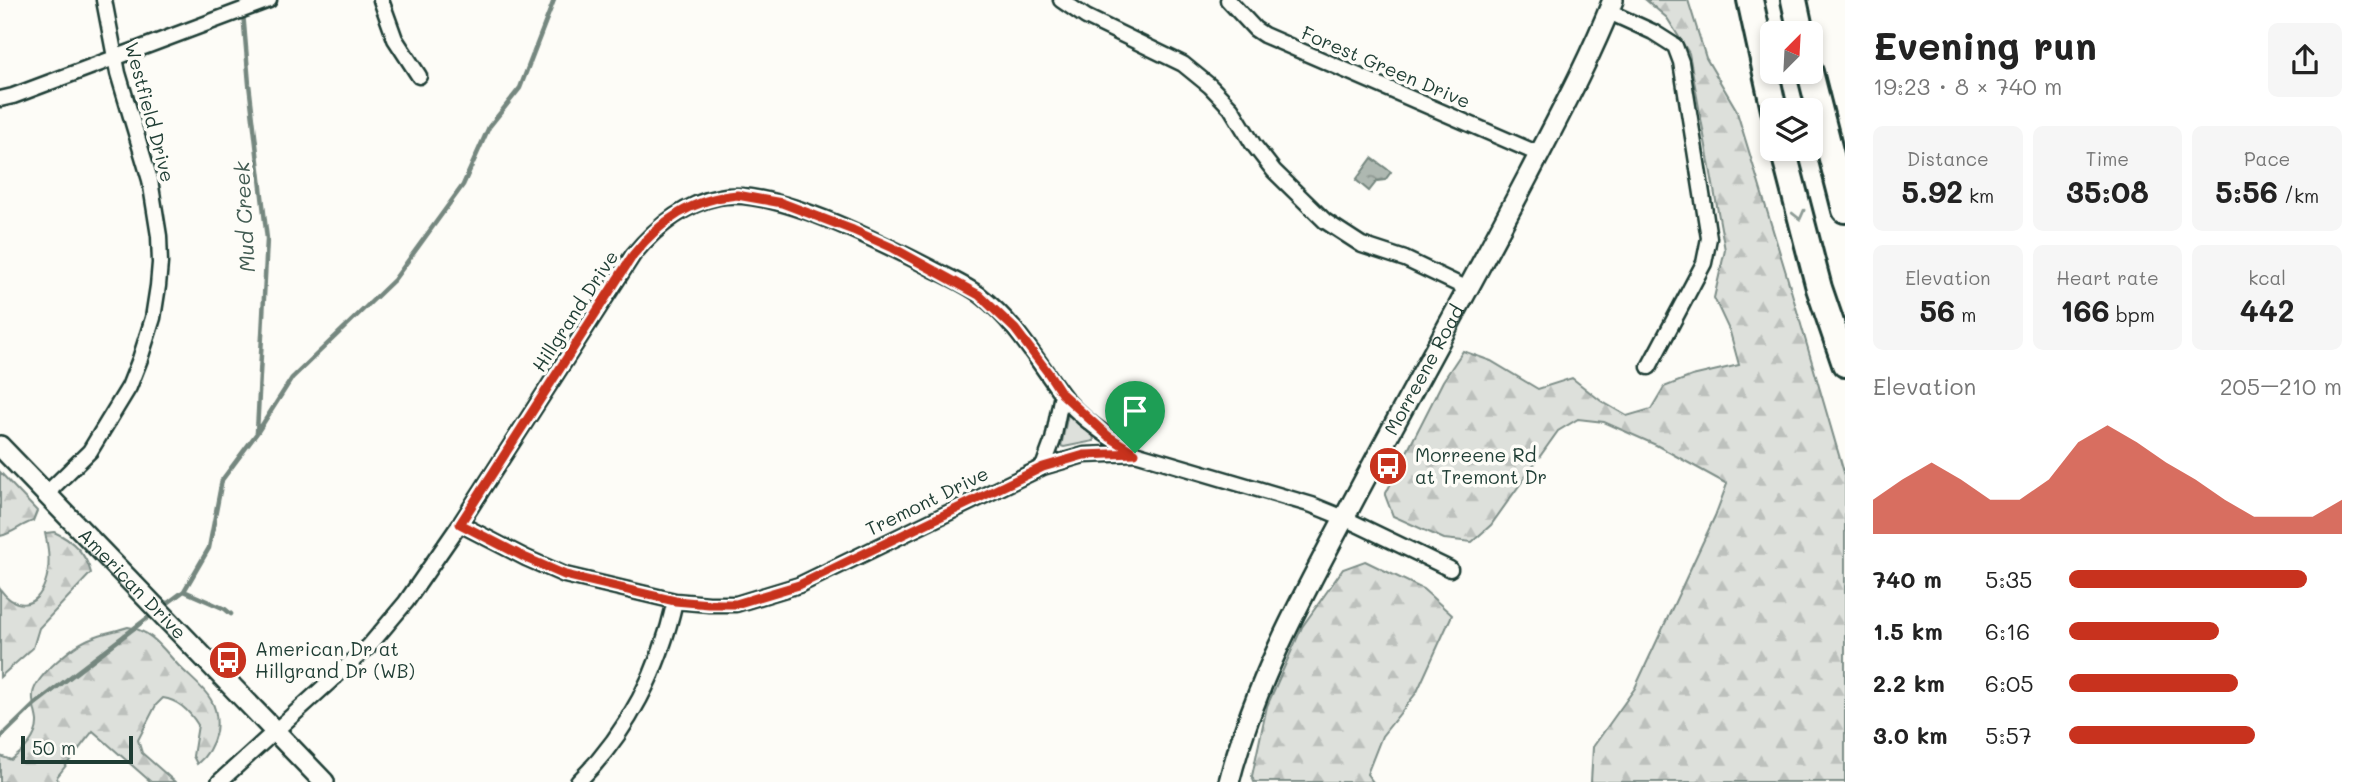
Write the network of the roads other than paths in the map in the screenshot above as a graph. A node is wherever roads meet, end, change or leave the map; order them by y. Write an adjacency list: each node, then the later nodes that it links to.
1 (104, 0): 10 (street, Westfield Drive)
2 (269, 0): 10 (street)
3 (381, 0): 11 (street)
4 (1061, 0): 18 (street)
5 (1228, 0): 15 (street, Forest Green Drive)
6 (1749, 0): 13 (highway)
7 (1794, 0): 9 (highway)
8 (1611, 6): 15 (street, Morreene Road); 20 (street)
9 (1798, 21)
10 (114, 58): 14 (street); 25 (street, Westfield Drive)
11 (419, 76)
12 (1813, 84): 17 (highway)
13 (1771, 98)
14 (0, 99)
15 (1539, 154): 18 (street, Morreene Road)
16 (1786, 161): 19 (highway, one-way to 19)
17 (1845, 210)
18 (1468, 289): 26 (street, Morreene Road)
19 (1845, 364)
20 (1649, 367)
21 (1062, 394): 23 (street, Hillgrand Drive); 24 (street); 27 (street, Hillgrand Drive)
22 (0, 446): 25 (street, American Drive)
23 (1135, 453): 24 (street, Tremont Drive); 26 (street, Tremont Drive)
24 (1043, 467): 29 (street, Tremont Drive)
25 (46, 494): 30 (street, American Drive)
26 (1344, 518): 28 (street, Tremont Drive); 34 (street, Morreene Road)
27 (460, 524): 29 (street, Tremont Drive); 30 (street, Hillgrand Drive)
28 (1450, 569)
29 (675, 601): 33 (street)
30 (276, 731): 31 (street, Hillgrand Drive); 32 (street, American Drive)
31 (219, 782)
32 (324, 782)
33 (578, 782)
34 (1229, 782)

